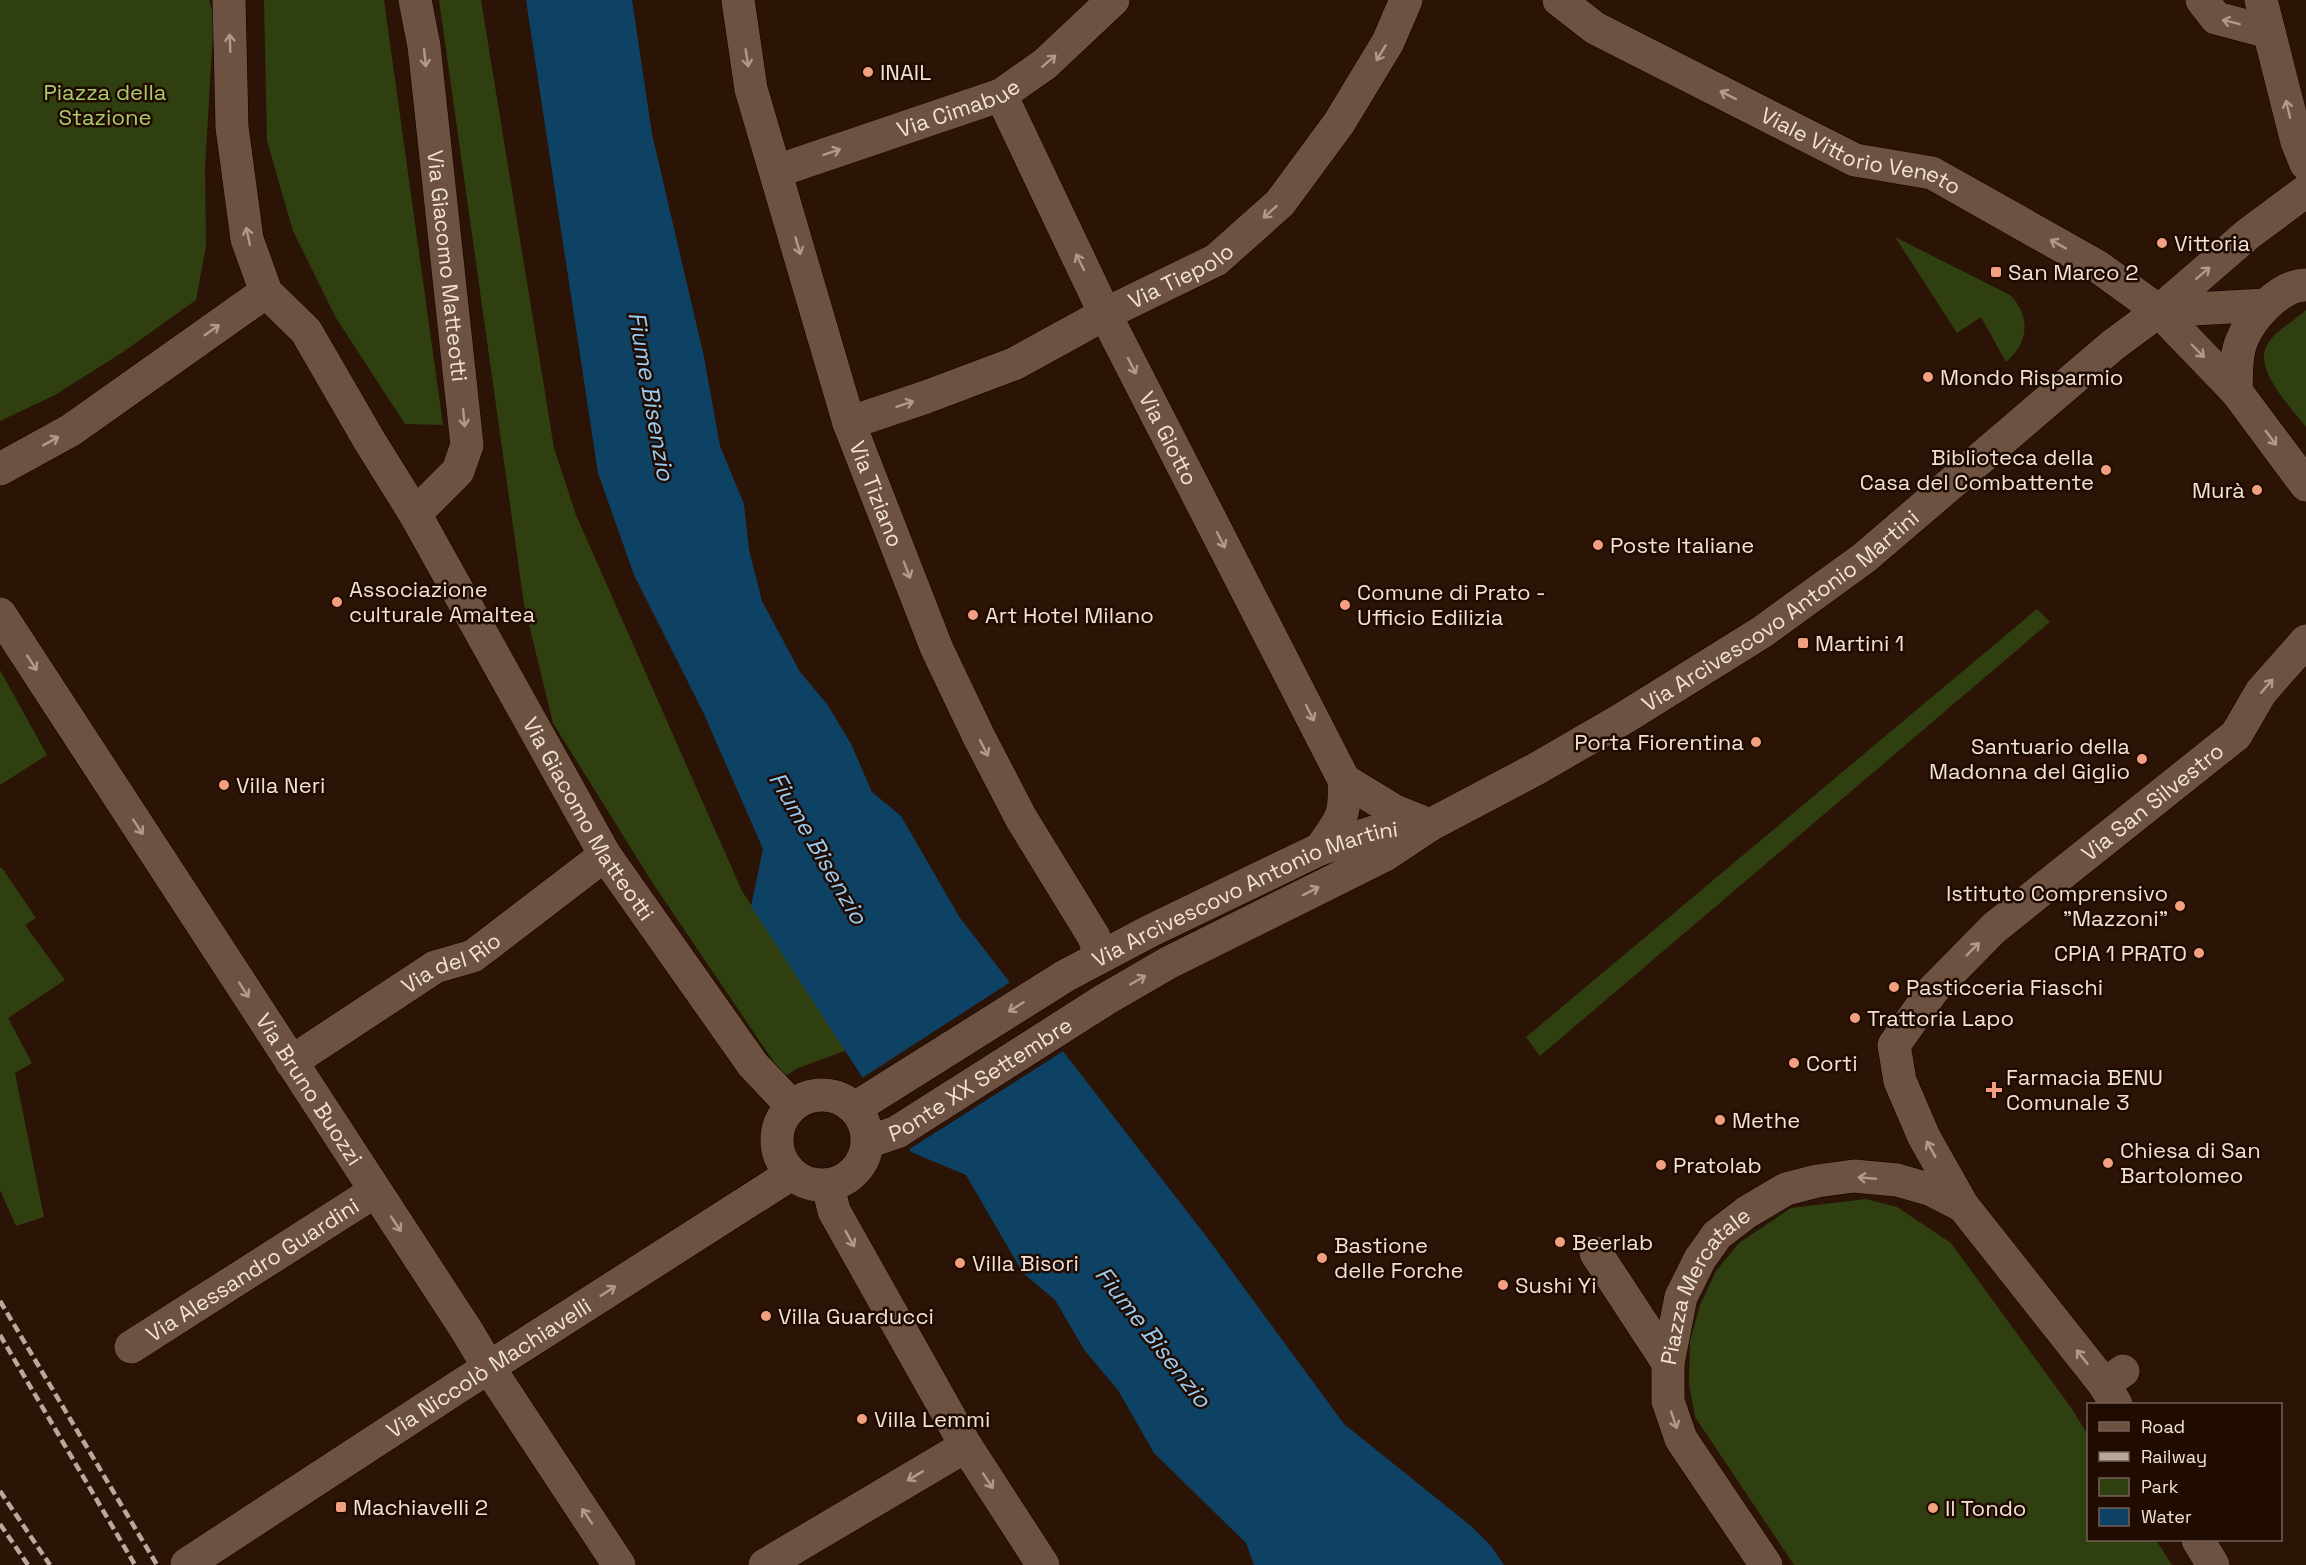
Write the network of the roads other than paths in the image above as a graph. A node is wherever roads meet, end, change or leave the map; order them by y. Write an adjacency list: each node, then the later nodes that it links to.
1 (229, 0): 15 (street, one-way to 1)
2 (415, 0): 23 (street, Via Giacomo Matteotti, one-way to 23)
3 (738, 0): 12 (street, Via Tiziano, one-way to 12)
4 (1113, 0): 10 (street, Via Cimabue, one-way to 4)
5 (1406, 0): 18 (street, Via Tiepolo, one-way to 18)
6 (1559, 0): 17 (street, Viale Vittorio Veneto, one-way to 6)
7 (2202, 0): 9 (street, one-way to 7)
8 (2261, 0): 9 (street)
9 (2269, 32): 11 (street, one-way to 9)
10 (1001, 95): 12 (street, Via Cimabue, one-way to 10); 18 (street, Via Giotto, one-way to 10)
11 (2306, 164)
12 (777, 171): 20 (street, Via Tiziano, one-way to 20)
13 (2306, 191): 17 (street, Via Arcivescovo Antonio Martini, one-way to 13)
14 (2306, 285): 16 (street)
15 (266, 292): 21 (street, one-way to 15); 23 (street, Via Giacomo Matteotti)
16 (2265, 305): 17 (street); 19 (street)
17 (2159, 311): 19 (street, Viale Vittorio Veneto, one-way to 19); 27 (street, Via Arcivescovo Antonio Martini)
18 (1106, 314): 20 (street, Via Tiepolo, one-way to 18); 26 (street, Via Giotto, one-way to 26)
19 (2236, 391): 22 (street, Viale Vittorio Veneto, one-way to 22)
20 (849, 423): 30 (street, Via Tiziano, one-way to 30)
21 (0, 469)
22 (2306, 485)
23 (415, 514): 29 (street, Via Giacomo Matteotti)
24 (0, 614): 34 (street, Via Bruno Buozzi, one-way to 34)
25 (2306, 641): 33 (street, Via San Silvestro, one-way to 25)
26 (1344, 780): 27 (street); 28 (street, Via Giotto)
27 (1430, 825): 28 (street, Via Arcivescovo Antonio Martini); 32 (street, Via Arcivescovo Antonio Martini, one-way to 27)
28 (1320, 849): 30 (street, Via Arcivescovo Antonio Martini)
29 (605, 855): 34 (street, Via del Rio); 36 (street, Via Giacomo Matteotti)
30 (1100, 956): 31 (street, Via Arcivescovo Antonio Martini)
31 (1065, 976): 35 (street, Ponte XX Settembre, one-way to 35)
32 (1088, 1011): 37 (street, Ponte XX Settembre)
33 (1894, 1045): 41 (street, Piazza Mercatale, one-way to 33)
34 (291, 1062): 40 (street, Via Bruno Buozzi)
35 (864, 1102): 36 (street); 37 (street)
36 (792, 1106): 38 (street)
37 (883, 1137): 39 (street)
38 (791, 1174): 39 (street); 45 (street, Via Niccolò Machiavelli, one-way to 38)
39 (828, 1185): 47 (street, one-way to 47)
40 (374, 1192): 43 (street, Via Alessandro Guardini); 45 (street, Via Bruno Buozzi, one-way to 45)
41 (1963, 1206): 44 (street, Piazza Mercatale, one-way to 44); 46 (street, Piazza Mercatale, one-way to 41)
42 (1596, 1253): 44 (street)
43 (131, 1347)
44 (1668, 1363): 53 (street, Piazza Mercatale, one-way to 53)
45 (489, 1368): 49 (street, Via Niccolò Machiavelli); 50 (street, Via Bruno Buozzi, one-way to 45)
46 (2114, 1386)
47 (966, 1446): 51 (street, one-way to 51); 52 (street, one-way to 52)
48 (2199, 1541): 54 (street)
49 (187, 1564)
50 (619, 1565)
51 (765, 1565)
52 (1043, 1565)
53 (1766, 1565)
54 (2213, 1565)

